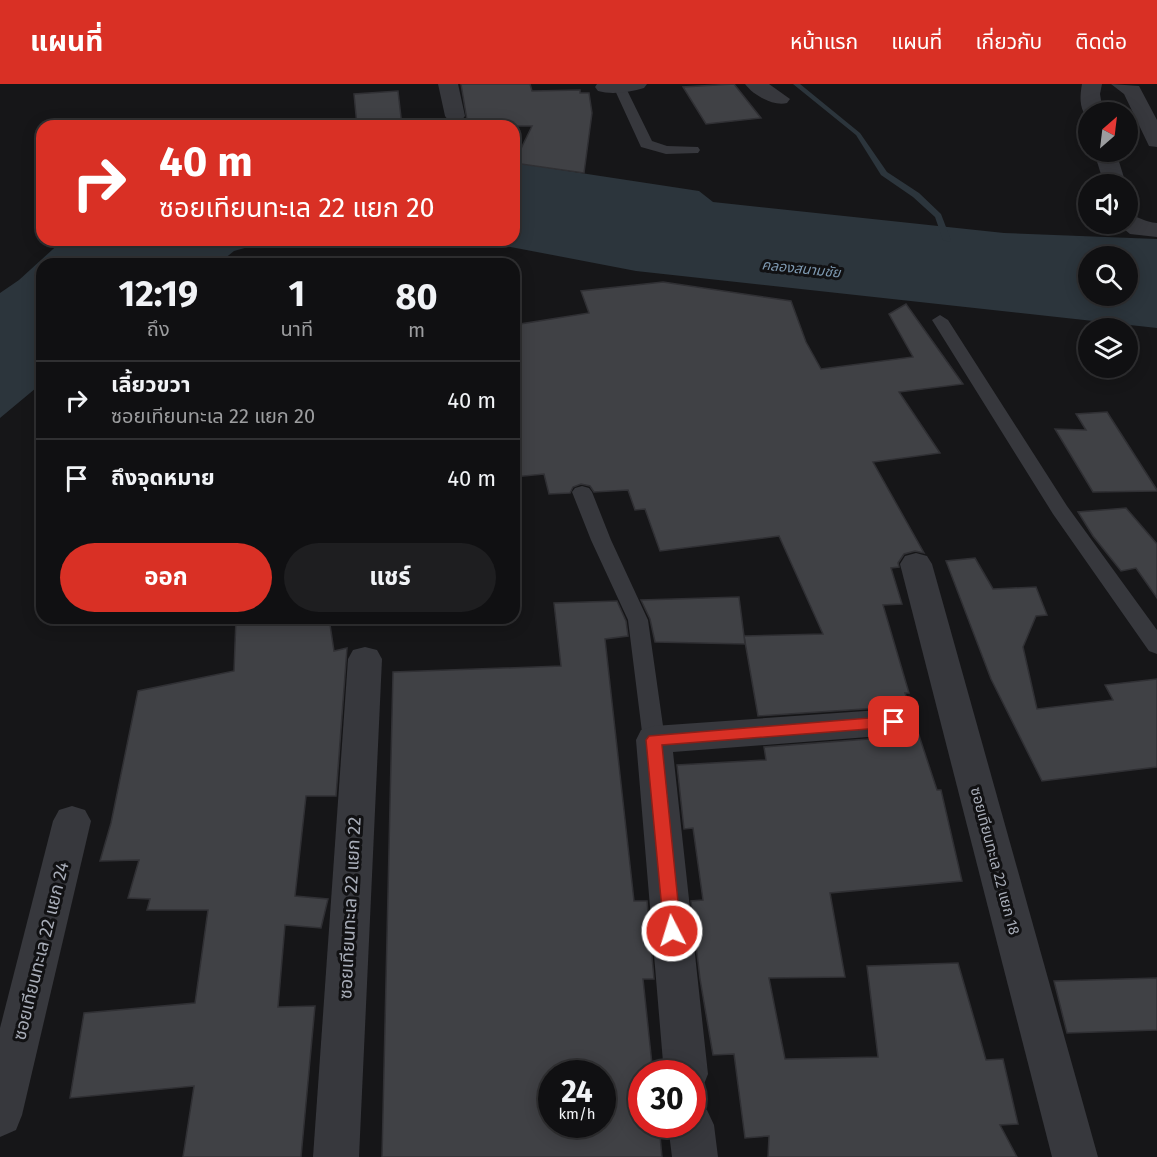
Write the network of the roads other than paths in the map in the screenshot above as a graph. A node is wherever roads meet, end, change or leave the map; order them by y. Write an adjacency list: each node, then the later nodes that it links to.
1 (448, 84): 8 (street)
2 (754, 84): 6 (street)
3 (1092, 84): 7 (street)
4 (1121, 84): 9 (street)
5 (615, 89): 10 (lane)
6 (780, 99)
7 (1091, 102)
8 (455, 116)
9 (1157, 141)
10 (693, 150)
11 (1138, 229): 12 (street)
12 (1157, 230)
13 (940, 320): 16 (lane)
14 (582, 492): 19 (lane)
15 (916, 564): 26 (street, ซอยเทียนทะเล 22 แยก 18)
16 (1157, 646)
17 (365, 659): 24 (street, ซอยเทียนทะเล 22 แยก 22)
18 (894, 722): 19 (street)
19 (654, 740): 21 (street)
20 (72, 821): 22 (street, ซอยเทียนทะเล 22 แยก 24)
21 (686, 1060)
22 (0, 1115)
23 (693, 1138): 25 (street)
24 (336, 1157)
25 (695, 1157)
26 (1075, 1157)

